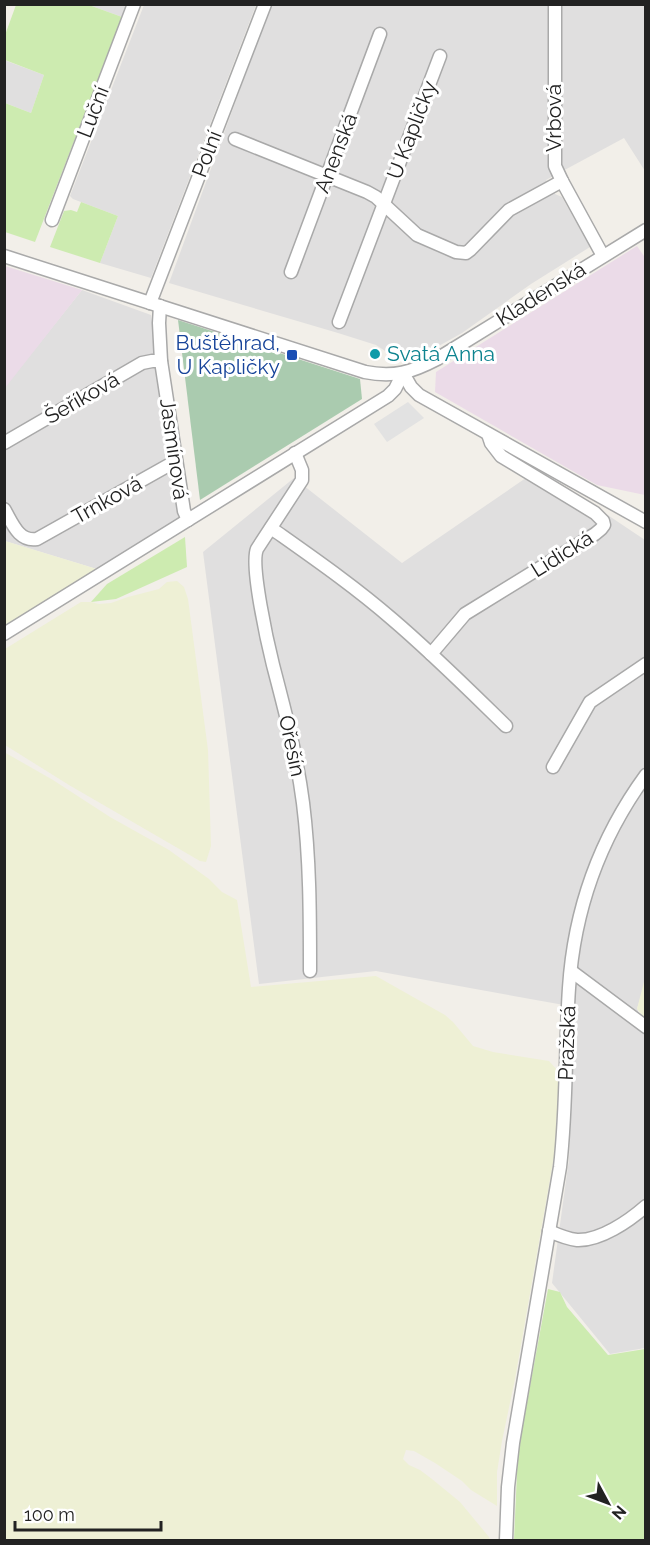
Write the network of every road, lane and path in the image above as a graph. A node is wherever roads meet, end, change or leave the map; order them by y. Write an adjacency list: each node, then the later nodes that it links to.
1 (134, 4): 10 (street, Luční)
2 (265, 4): 15 (street, Polní)
3 (555, 4): 8 (street, Vrbová)
4 (380, 34): 7 (street, Anenská)
5 (440, 56): 9 (street, U Kapličky)
6 (235, 139): 7 (street, U Kapličky)
7 (327, 175): 9 (street, U Kapličky); 14 (street, Anenská)
8 (562, 181): 9 (street, U Kapličky); 13 (street, Vrbová)
9 (384, 204): 16 (street, U Kapličky)
10 (52, 220)
11 (645, 230): 13 (street, Kladenská)
12 (4, 256): 15 (street)
13 (603, 256): 18 (street, Kladenská)
14 (291, 272)
15 (155, 304): 17 (street, Jasmínová); 18 (street)
16 (339, 322)
17 (161, 361): 20 (street, Šeříková); 22 (street, Jasmínová)
18 (403, 373): 19 (street, Lidická); 21 (street)
19 (488, 434): 25 (street, Lidická); 28 (street, Lidická)
20 (4, 442)
21 (295, 453): 24 (street); 26 (street, Ořešín)
22 (176, 461): 23 (street, Trnková); 24 (street, Jasmínová)
23 (4, 509)
24 (188, 520): 27 (street)
25 (645, 522)
26 (271, 528): 28 (street); 34 (street, Ořešín)
27 (4, 634)
28 (431, 654): 30 (street)
29 (645, 664): 31 (street)
30 (506, 726)
31 (553, 767)
32 (645, 775): 33 (street, Pražská)
33 (571, 971): 35 (street); 37 (street, Pražská)
34 (310, 972)
35 (645, 1026)
36 (645, 1206): 37 (street)
37 (549, 1231): 38 (street, Pražská)
38 (506, 1540)

